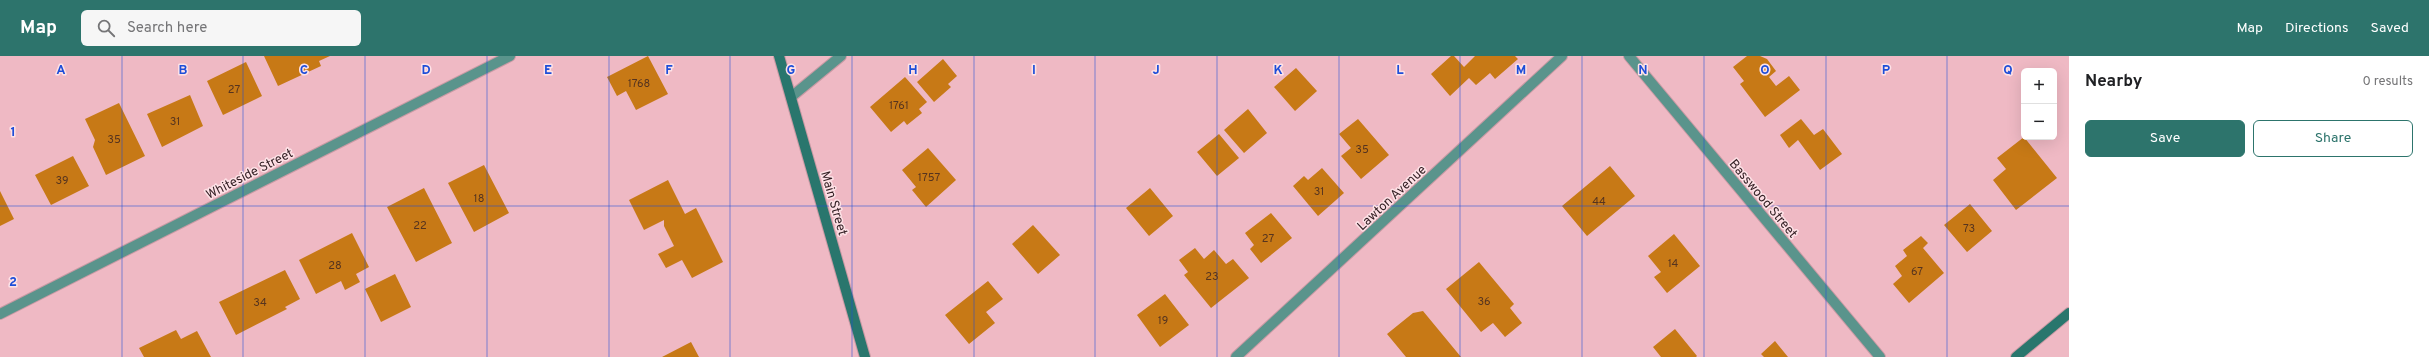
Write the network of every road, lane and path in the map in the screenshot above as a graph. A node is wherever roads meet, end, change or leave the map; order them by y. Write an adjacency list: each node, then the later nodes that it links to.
1 (510, 56): 8 (street, Whiteside Street)
2 (778, 56): 6 (main road, Main Street)
3 (841, 56): 6 (street)
4 (1562, 56): 10 (street, Lawton Avenue)
5 (1629, 56): 11 (street, Basswood Street)
6 (791, 97): 9 (main road, Main Street)
7 (2069, 313): 12 (main road)
8 (0, 314)
9 (865, 357)
10 (1236, 357)
11 (1880, 357)
12 (2016, 357)

